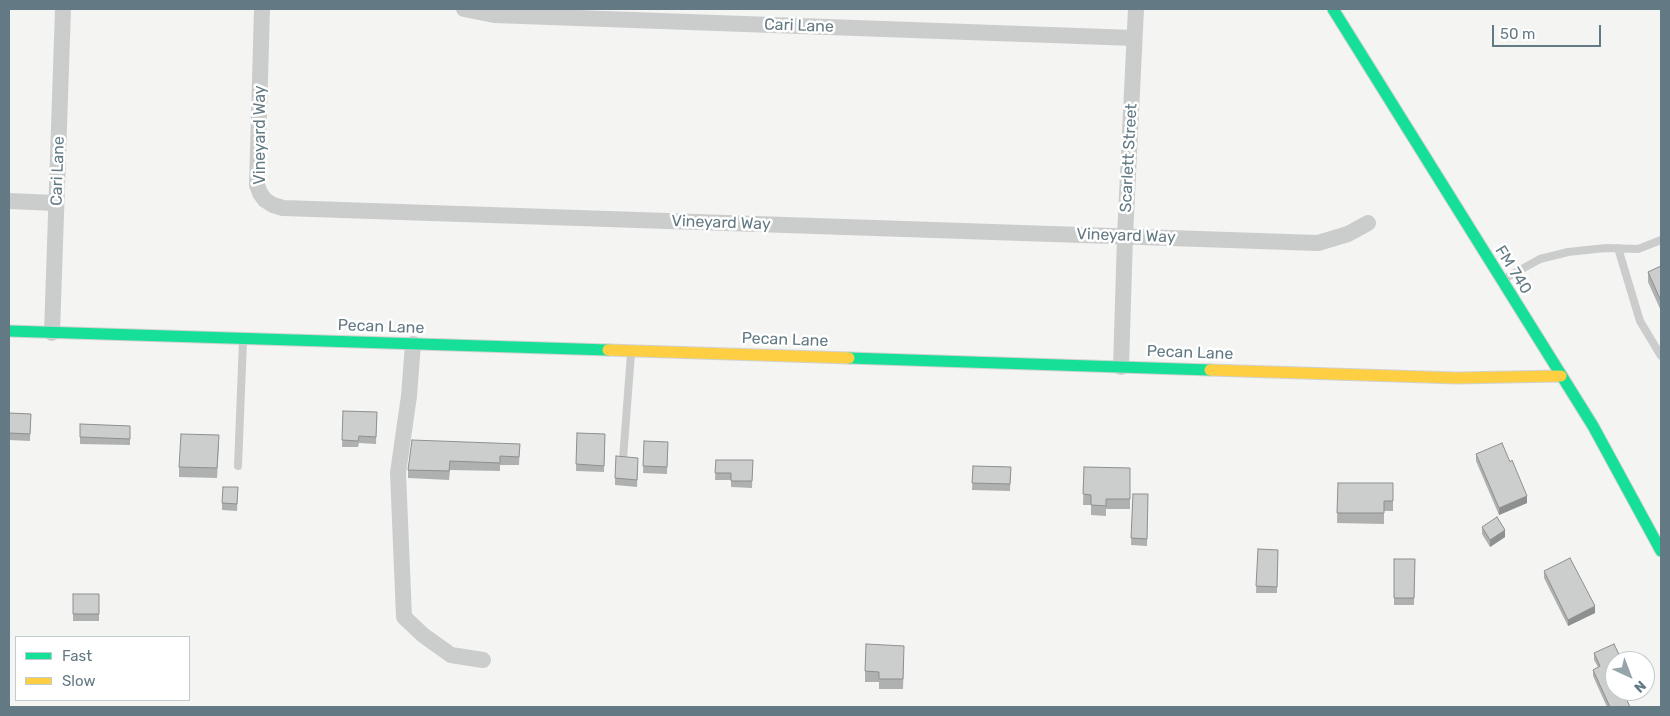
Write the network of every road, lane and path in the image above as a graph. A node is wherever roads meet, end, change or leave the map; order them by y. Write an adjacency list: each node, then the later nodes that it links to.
1 (63, 9): 8 (street, Cari Lane)
2 (262, 9): 10 (street, Vineyard Way)
3 (464, 9): 6 (street, Cari Lane)
4 (1136, 9): 6 (street, Scarlett Street)
5 (1333, 9): 13 (street, FM 740 / FM 740)
6 (1134, 38): 10 (street, Scarlett Street)
7 (9, 201): 8 (street)
8 (56, 203): 15 (street, Cari Lane)
9 (1368, 223): 10 (street, Vineyard Way)
10 (1125, 236): 20 (street, Scarlett Street)
11 (1661, 240): 12 (lane)
12 (1618, 248): 13 (lane); 19 (lane)
13 (1501, 281): 21 (street, FM 740 / FM 740)
14 (9, 332): 15 (street, Pecan Lane)
15 (52, 333): 16 (street, Pecan Lane)
16 (243, 339): 17 (street, Pecan Lane); 23 (lane)
17 (413, 344): 18 (street, Pecan Lane); 25 (street)
18 (631, 351): 20 (street, Pecan Lane); 22 (lane)
19 (1661, 356)
20 (1121, 367): 21 (street, Pecan Lane)
21 (1561, 376): 24 (street, FM 740 / FM 740)
22 (623, 459)
23 (238, 466)
24 (1661, 551)
25 (483, 660)

